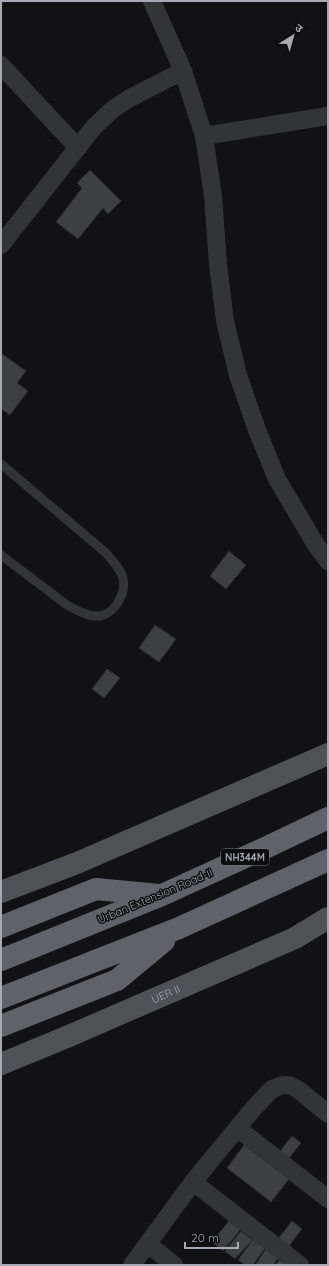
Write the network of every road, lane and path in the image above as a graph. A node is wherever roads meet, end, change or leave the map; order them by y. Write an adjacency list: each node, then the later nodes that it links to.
1 (152, 1): 3 (street)
2 (1, 65): 6 (street)
3 (183, 71): 5 (street); 6 (street)
4 (328, 116): 5 (street)
5 (204, 136): 10 (street)
6 (78, 148): 7 (street)
7 (1, 245)
8 (1, 464): 9 (lane)
9 (1, 555)
10 (328, 561)
11 (328, 754): 14 (main road)
12 (328, 818): 15 (highway, Urban Extension Road-II / NH344M)
13 (328, 860): 18 (highway)
14 (1, 892)
15 (162, 895): 17 (highway); 19 (highway, Urban Extension Road-II / NH344M)
16 (328, 918): 22 (main road, UER II)
17 (1, 927)
18 (179, 928): 20 (highway); 21 (highway)
19 (1, 960)
20 (1, 998)
21 (1, 1026)
22 (1, 1064)
23 (328, 1114): 24 (street)
24 (237, 1128): 25 (street); 26 (street)
25 (193, 1182): 27 (street); 30 (street)
26 (328, 1199)
27 (148, 1244): 28 (street); 29 (street)
28 (132, 1265)
29 (174, 1265)
30 (300, 1265)

